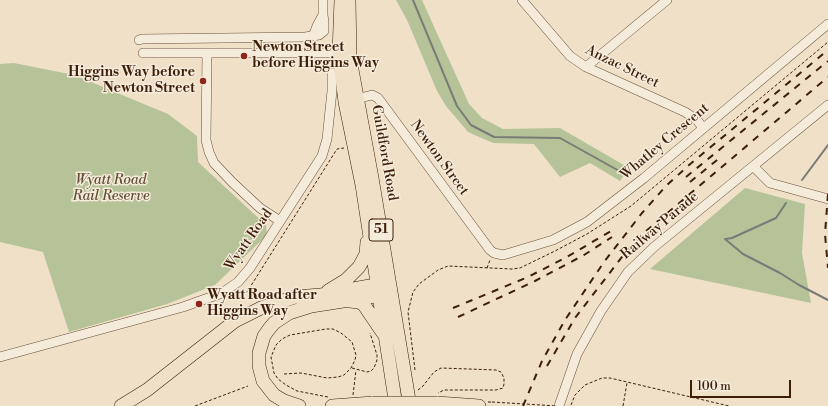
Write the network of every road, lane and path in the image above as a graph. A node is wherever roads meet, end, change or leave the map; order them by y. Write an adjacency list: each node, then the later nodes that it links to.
1 (323, 0): 7 (street)
2 (341, 0): 12 (highway, Guildford Road / 51)
3 (349, 0): 12 (highway, Guildford Road / 51)
4 (522, 0): 13 (street, Anzac Street)
5 (667, 0): 13 (street)
6 (828, 24): 18 (street, Whatley Crescent)
7 (313, 35): 8 (street); 11 (street)
8 (139, 40)
9 (143, 53): 10 (street)
10 (207, 53): 11 (street); 22 (street)
11 (318, 53): 12 (street)
12 (345, 53): 15 (highway, Guildford Road / 51); 16 (highway, Guildford Road / 51)
13 (586, 67): 18 (street, Anzac Street)
14 (332, 72): 22 (street, Wyatt Road)
15 (358, 99): 16 (street, Newton Street); 24 (street, Newton Street); 25 (highway, Guildford Road / 51)
16 (345, 102): 23 (highway, Guildford Road / 51)
17 (828, 105): 20 (street, Railway Parade)
18 (703, 128): 24 (street, Whatley Crescent)
19 (350, 147): 27 (path)
20 (754, 167): 21 (street); 50 (street, Railway Parade)
21 (828, 199)
22 (280, 221): 31 (street, Wyatt Road)
23 (368, 227): 25 (highway, Guildford Road / 51); 26 (highway)
24 (499, 254): 34 (path)
25 (385, 289): 26 (highway); 28 (highway); 30 (highway, Guildford Road / 51); 48 (highway, Guildford Road / 51)
26 (322, 295): 44 (highway)
27 (232, 297)
28 (344, 300): 30 (highway); 46 (highway)
29 (369, 330): 33 (path)
30 (385, 336): 47 (highway, Guildford Road / 51)
31 (0, 357)
32 (351, 368): 33 (path); 35 (path); 41 (path)
33 (356, 370): 39 (path)
34 (415, 373)
35 (284, 374)
36 (627, 382): 43 (path); 51 (path); 52 (path)
37 (416, 385): 40 (path)
38 (248, 386): 45 (path)
39 (352, 399)
40 (436, 400): 41 (highway, bridge); 49 (highway)
41 (331, 402)
42 (492, 402): 50 (path, bridge)
43 (571, 405)
44 (121, 406)
45 (195, 406)
46 (299, 406)
47 (396, 406)
48 (410, 406)
49 (479, 406)
50 (558, 406)
51 (623, 406)
52 (729, 406)

